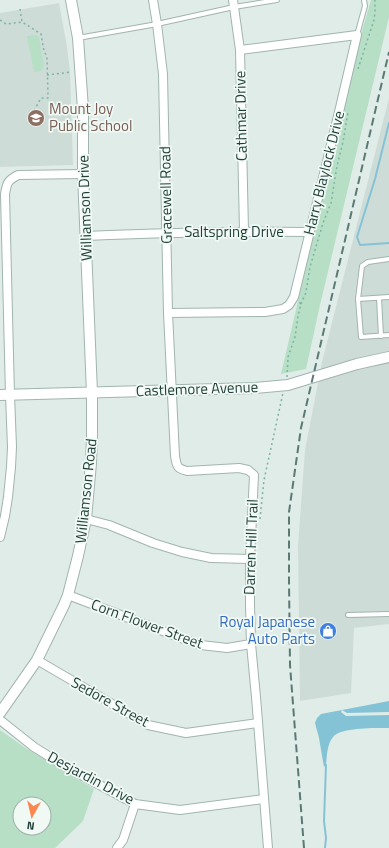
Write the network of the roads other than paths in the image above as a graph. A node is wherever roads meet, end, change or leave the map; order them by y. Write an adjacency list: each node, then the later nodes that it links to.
1 (71, 0): 8 (street, Williamson Drive)
2 (153, 0): 6 (street, Gracewell Road)
3 (277, 0): 5 (lane)
4 (364, 0): 7 (lane)
5 (234, 4): 6 (lane); 9 (street, Cathmar Drive)
6 (157, 24): 8 (lane); 13 (street, Gracewell Road)
7 (356, 34): 9 (street); 12 (street, Harry Blaylock Drive)
8 (78, 38): 10 (street, Williamson Drive)
9 (240, 50): 11 (street, Cathmar Drive)
10 (84, 174): 14 (street, Williamson Drive); 25 (street)
11 (244, 232): 12 (street, Saltspring Drive); 13 (street, Saltspring Drive)
12 (309, 232): 19 (street, Harry Blaylock Drive)
13 (167, 233): 14 (street, Saltspring Drive); 19 (street, Gracewell Road)
14 (86, 236): 24 (street, Williamson Drive)
15 (389, 259): 18 (lane)
16 (389, 297): 17 (lane)
17 (379, 298): 18 (lane); 21 (lane)
18 (358, 300): 21 (lane)
19 (168, 313): 23 (street, Gracewell Road)
20 (389, 335): 21 (lane)
21 (381, 336)
22 (389, 357): 23 (street, Castlemore Avenue)
23 (171, 390): 24 (street, Castlemore Avenue); 28 (street, Darren Hill Trail)
24 (92, 392): 25 (street, Castlemore Avenue); 26 (street, Williamson Road)
25 (5, 395): 27 (street)
26 (86, 519): 28 (street); 29 (street, Williamson Road)
27 (0, 537)
28 (250, 559): 32 (street, Darren Hill Trail)
29 (68, 595): 32 (street, Corn Flower Street); 33 (street, Williamson Road)
30 (389, 614): 31 (lane)
31 (348, 616)
32 (251, 644): 36 (street, Darren Hill Trail)
33 (37, 660): 34 (street, Williamson Road); 36 (street, Sedore Street)
34 (0, 713)
35 (0, 720): 38 (street, Desjardin Drive)
36 (258, 723): 37 (street, Darren Hill Trail)
37 (264, 799): 38 (street, Desjardin Drive); 40 (street, Darren Hill Trail)
38 (135, 804): 39 (street)
39 (117, 848)
40 (268, 848)

